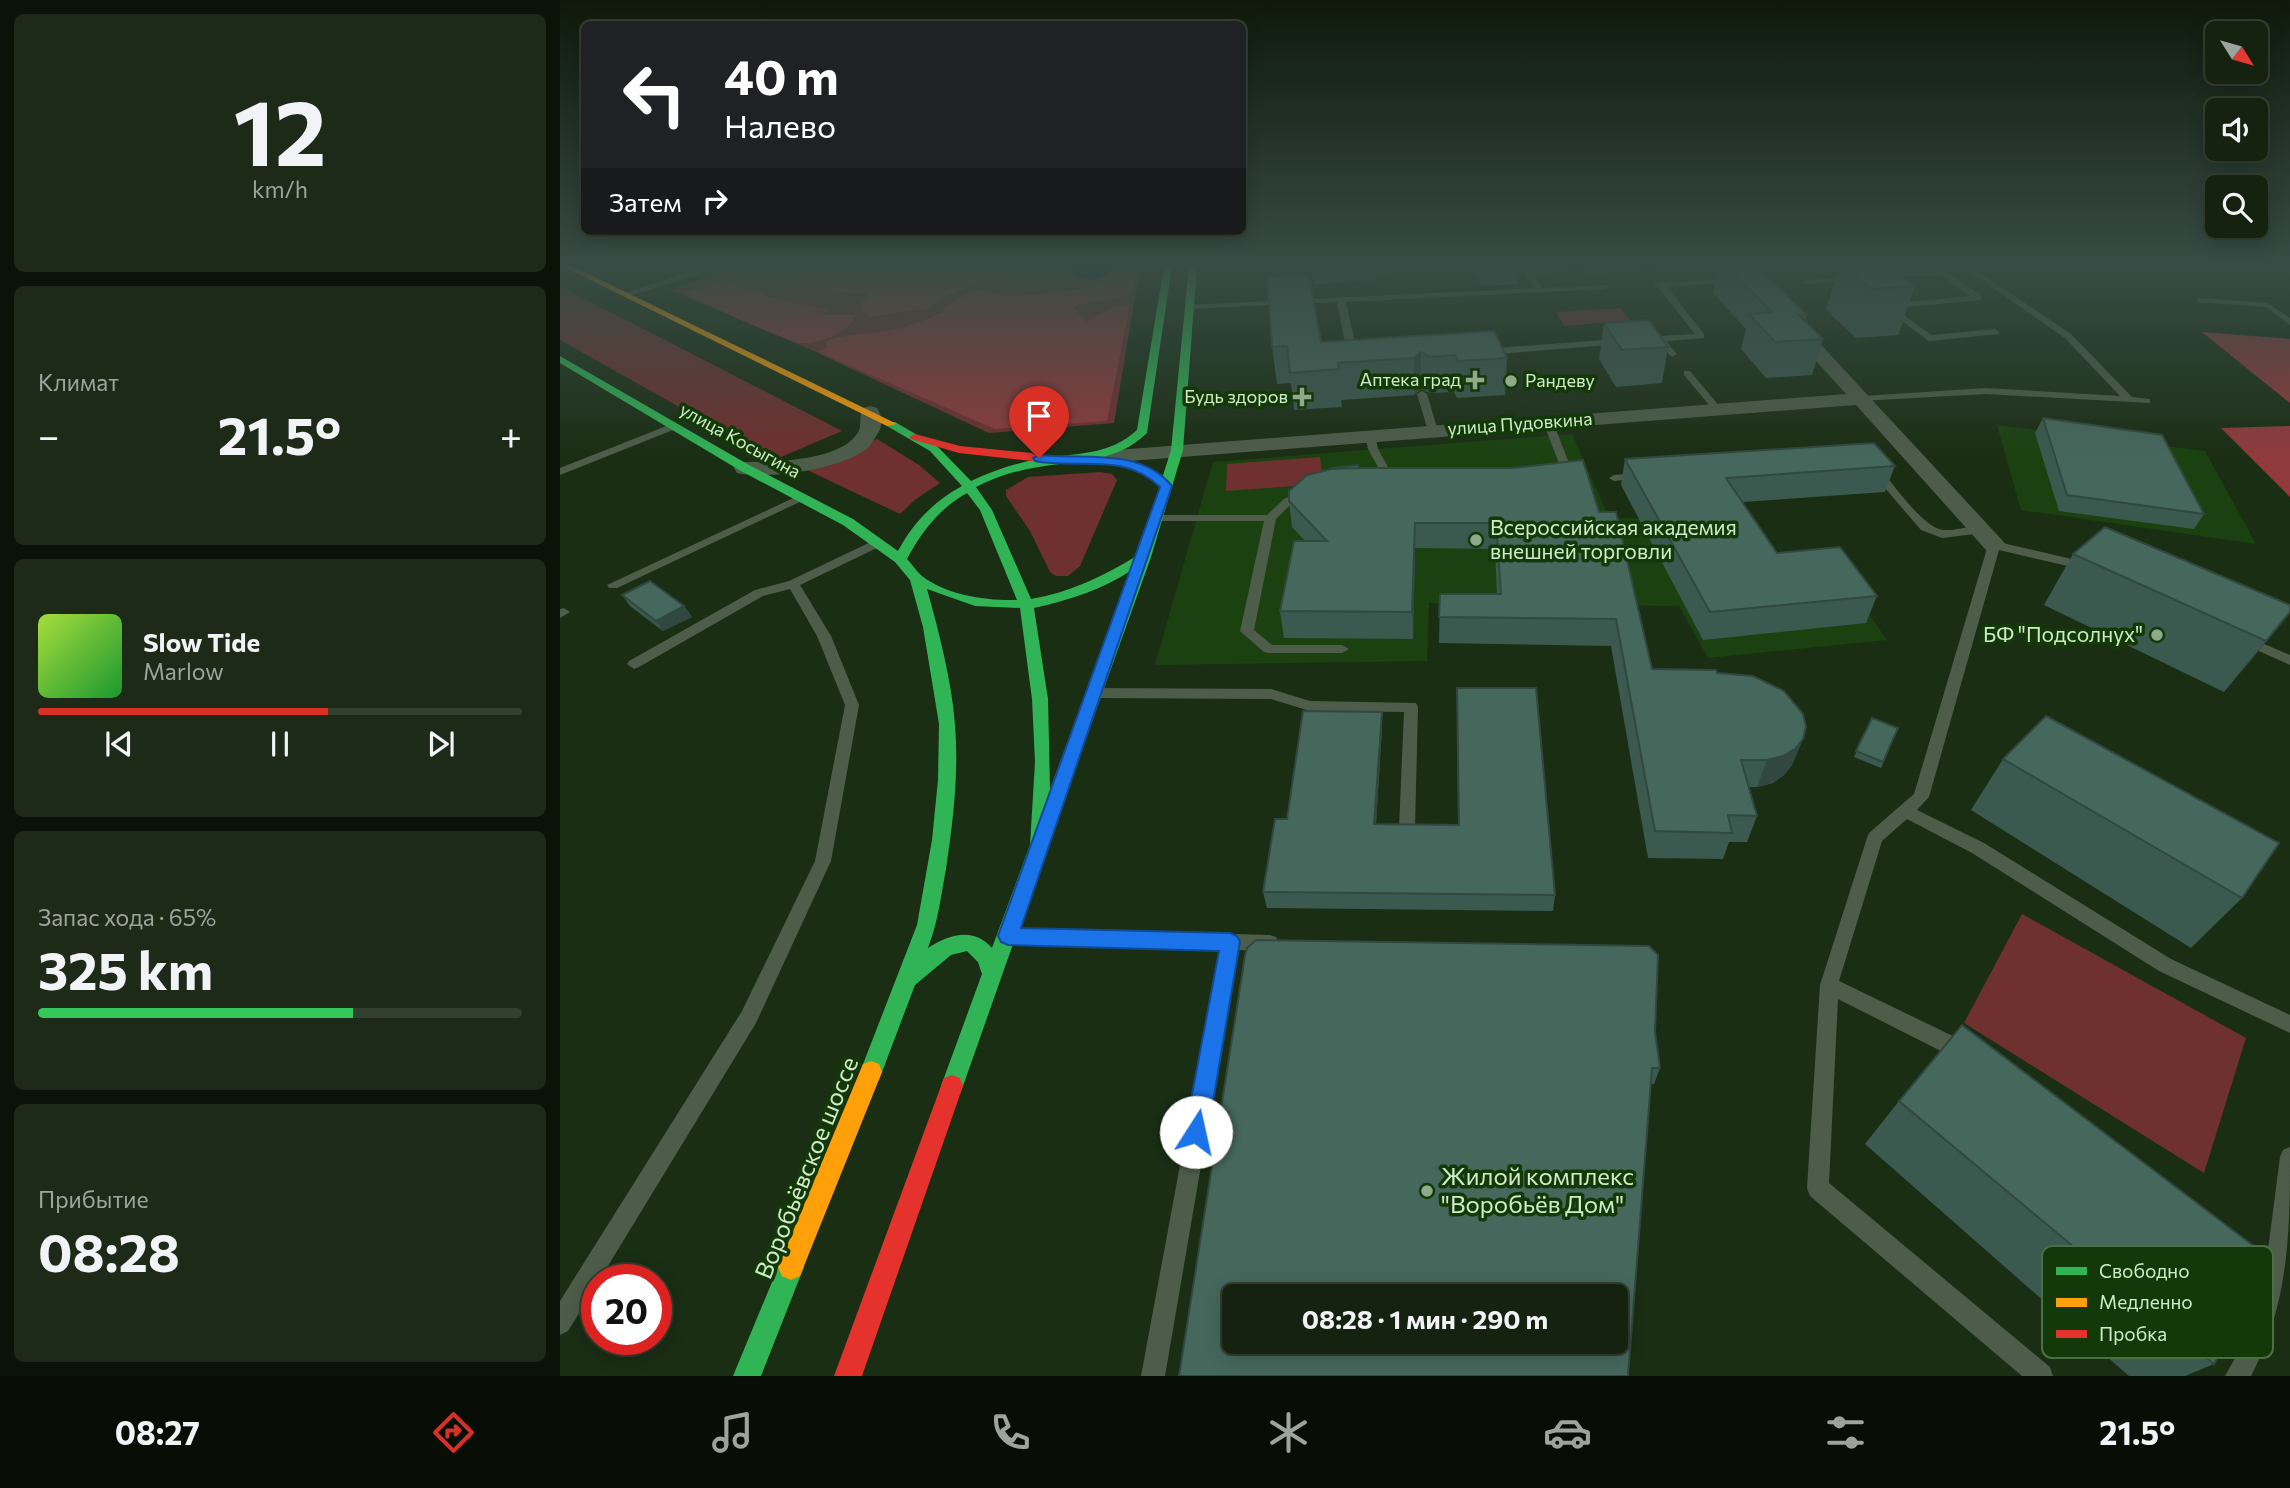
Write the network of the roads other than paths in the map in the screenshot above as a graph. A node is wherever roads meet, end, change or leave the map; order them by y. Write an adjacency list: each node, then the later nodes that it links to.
1 (701, 330): 21 (main road)
2 (1158, 330): 28 (main road)
3 (1187, 330): 27 (main road)
4 (1347, 330): 14 (lane)
5 (1696, 330): 10 (lane)
6 (1797, 330): 17 (street)
7 (1919, 330): 9 (lane)
8 (2059, 330): 18 (lane)
9 (1995, 332)
10 (1660, 339): 11 (lane); 12 (lane)
11 (1468, 353)
12 (1672, 354)
13 (560, 359): 23 (main road, улица Косыгина)
14 (1365, 361)
15 (1687, 373): 20 (lane)
16 (1422, 394): 24 (lane)
17 (1863, 399): 18 (lane); 20 (street, улица Пудовкина); 43 (street)
18 (2128, 399): 19 (lane)
19 (2147, 401)
20 (1718, 410): 22 (street, улица Пудовкина)
21 (870, 412): 25 (main road); 31 (street)
22 (1548, 422): 24 (street, улица Пудовкина); 34 (lane)
23 (674, 426): 31 (main road, улица Косыгина); 32 (lane)
24 (1433, 431): 26 (street, улица Пудовкина)
25 (915, 436): 29 (main road); 36 (main road)
26 (1370, 436): 27 (street, улица Пудовкина); 38 (lane)
27 (1177, 450): 28 (street, улица Пудовкина); 37 (main road)
28 (1089, 458): 29 (main road); 37 (main road)
29 (1058, 460): 36 (main road)
30 (1872, 466): 43 (lane)
31 (746, 468): 40 (main road, улица Косыгина)
32 (560, 472)
33 (1656, 474): 35 (lane)
34 (1556, 478)
35 (1614, 478)
36 (969, 486): 46 (main road); 51 (main road)
37 (1166, 486): 41 (main road)
38 (1408, 487)
39 (1316, 488): 42 (lane)
40 (802, 497): 44 (main road, улица Косыгина); 50 (lane)
41 (1156, 518): 42 (lane); 45 (main road)
42 (1270, 518): 53 (lane)
43 (1988, 537): 47 (lane); 57 (lane)
44 (877, 543): 46 (main road, улица Косыгина); 49 (lane)
45 (1143, 557): 51 (main road, улица Косыгина); 56 (main road)
46 (900, 559): 48 (main road, улица Косыгина)
47 (2096, 572)
48 (916, 579): 51 (main road, улица Косыгина); 60 (main road, улица Косыгина)
49 (793, 584): 55 (lane); 71 (lane)
50 (613, 585)
51 (1026, 603): 59 (main road)
52 (2232, 634): 54 (lane)
53 (1342, 649)
54 (2290, 660)
55 (634, 664)
56 (1094, 693): 58 (lane); 59 (main road)
57 (1906, 811): 66 (lane); 67 (lane)
58 (1407, 827)
59 (1039, 845): 61 (main road)
60 (937, 863): 65 (main road, Воробьёвское шоссе)
61 (1008, 936): 62 (lane); 64 (main road)
62 (1230, 942): 63 (lane); 75 (lane)
63 (1286, 943)
64 (993, 975): 65 (main road, Воробьёвское шоссе); 74 (main road)
65 (908, 978): 73 (main road, Воробьёвское шоссе)
66 (1829, 985): 68 (lane); 76 (lane)
67 (2290, 1024)
68 (1981, 1071)
69 (2290, 1157): 70 (lane)
70 (2273, 1273)
71 (560, 1323)
72 (2249, 1358): 77 (lane)
73 (747, 1376)
74 (848, 1376)
75 (1153, 1376)
76 (2041, 1376)
77 (2237, 1376)

